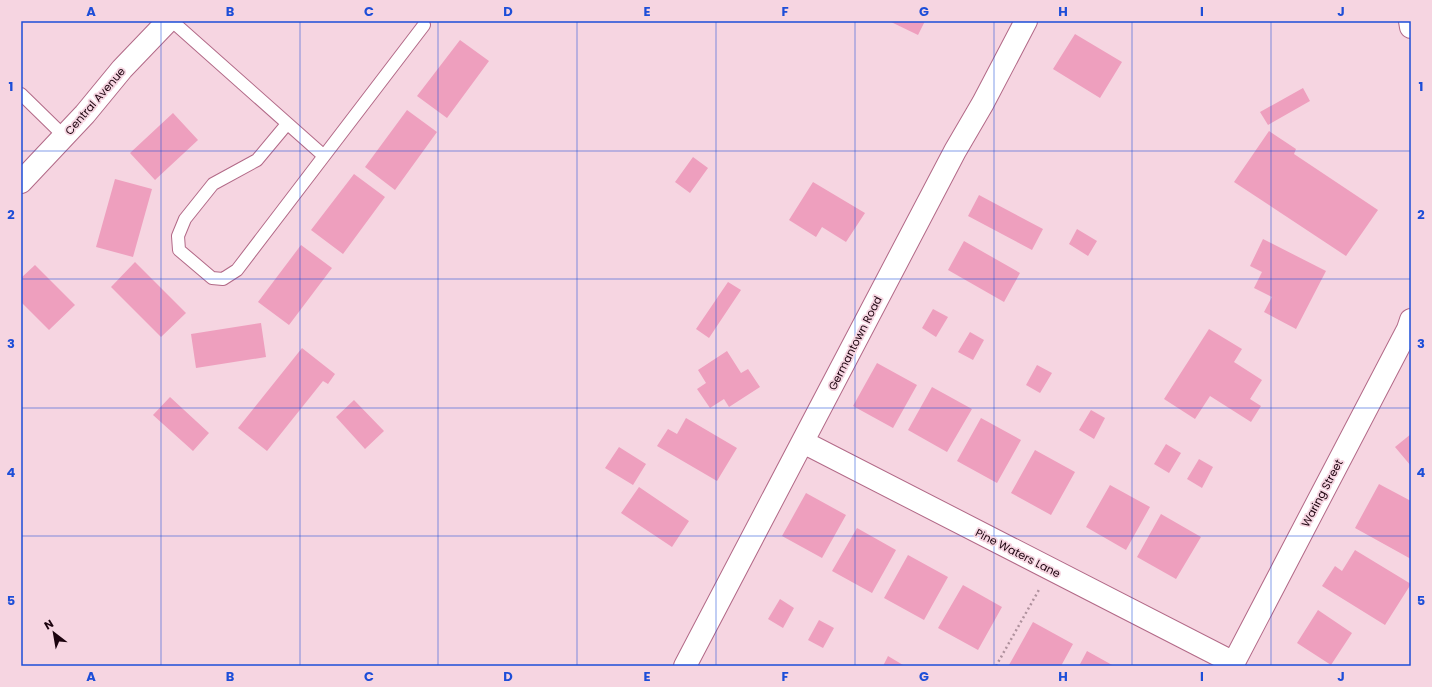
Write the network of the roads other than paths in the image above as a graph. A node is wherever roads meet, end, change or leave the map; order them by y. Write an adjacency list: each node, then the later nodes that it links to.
1 (168, 21): 9 (street, Central Avenue)
2 (172, 21): 8 (lane)
3 (1026, 21): 13 (street, Germantown Road)
4 (1410, 21): 6 (street)
5 (424, 24): 10 (lane)
6 (1411, 27)
7 (21, 94): 9 (lane)
8 (287, 124): 10 (lane); 10 (lane)
9 (64, 136): 11 (street, Central Avenue)
10 (324, 156)
11 (21, 182)
12 (1411, 320): 14 (street, Waring Street)
13 (803, 442): 14 (street, Pine Waters Lane); 15 (street, Germantown Road)
14 (1233, 664)
15 (685, 666)

